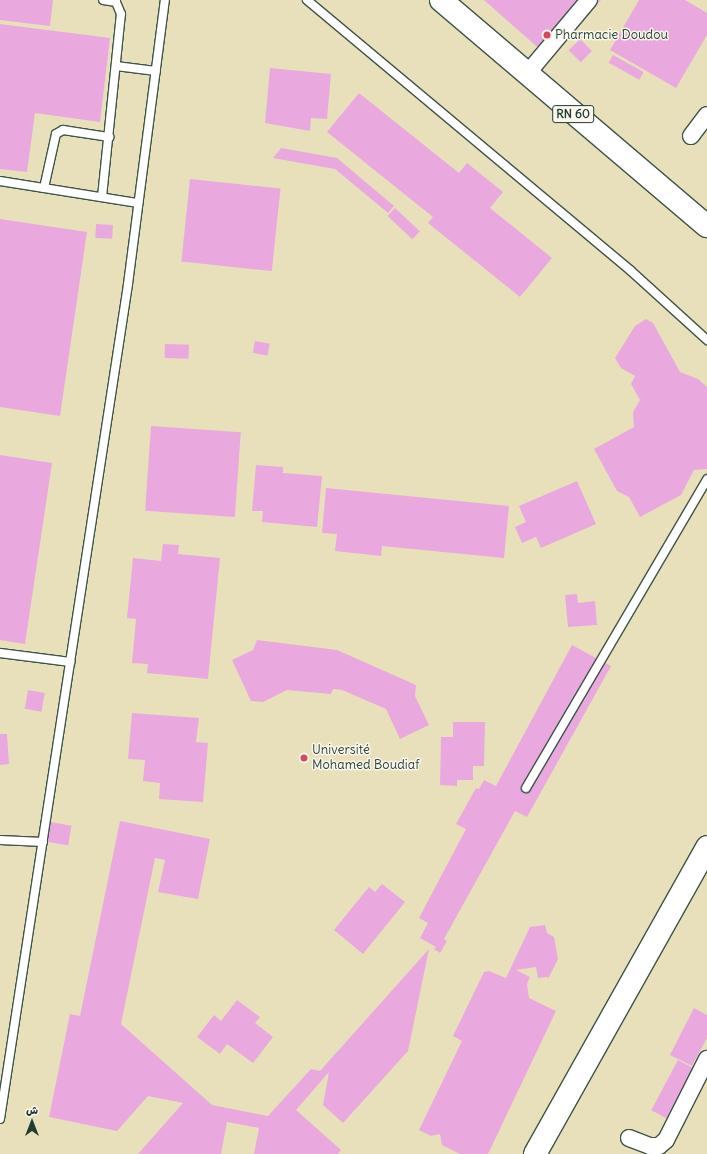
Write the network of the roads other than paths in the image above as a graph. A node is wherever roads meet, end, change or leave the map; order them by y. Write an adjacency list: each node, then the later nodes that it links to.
1 (104, 0): 6 (lane)
2 (165, 0): 7 (lane)
3 (307, 0): 17 (lane)
4 (441, 0): 8 (main road, RN 60)
5 (589, 0): 8 (street)
6 (116, 66): 7 (lane); 11 (lane)
7 (156, 71): 15 (lane)
8 (526, 75): 16 (main road, RN 60)
9 (707, 115): 10 (street)
10 (692, 136)
11 (109, 137): 13 (lane); 14 (lane)
12 (0, 181): 13 (lane)
13 (44, 188): 14 (lane)
14 (102, 197): 15 (lane)
15 (138, 203): 20 (lane)
16 (707, 226)
17 (707, 340)
18 (707, 479): 21 (lane)
19 (0, 653): 20 (lane)
20 (70, 662): 23 (lane)
21 (526, 788)
22 (0, 841): 23 (lane)
23 (43, 842): 26 (lane)
24 (707, 848): 28 (main road)
25 (707, 1059): 27 (street)
26 (0, 1119)
27 (628, 1138)
28 (535, 1154)

